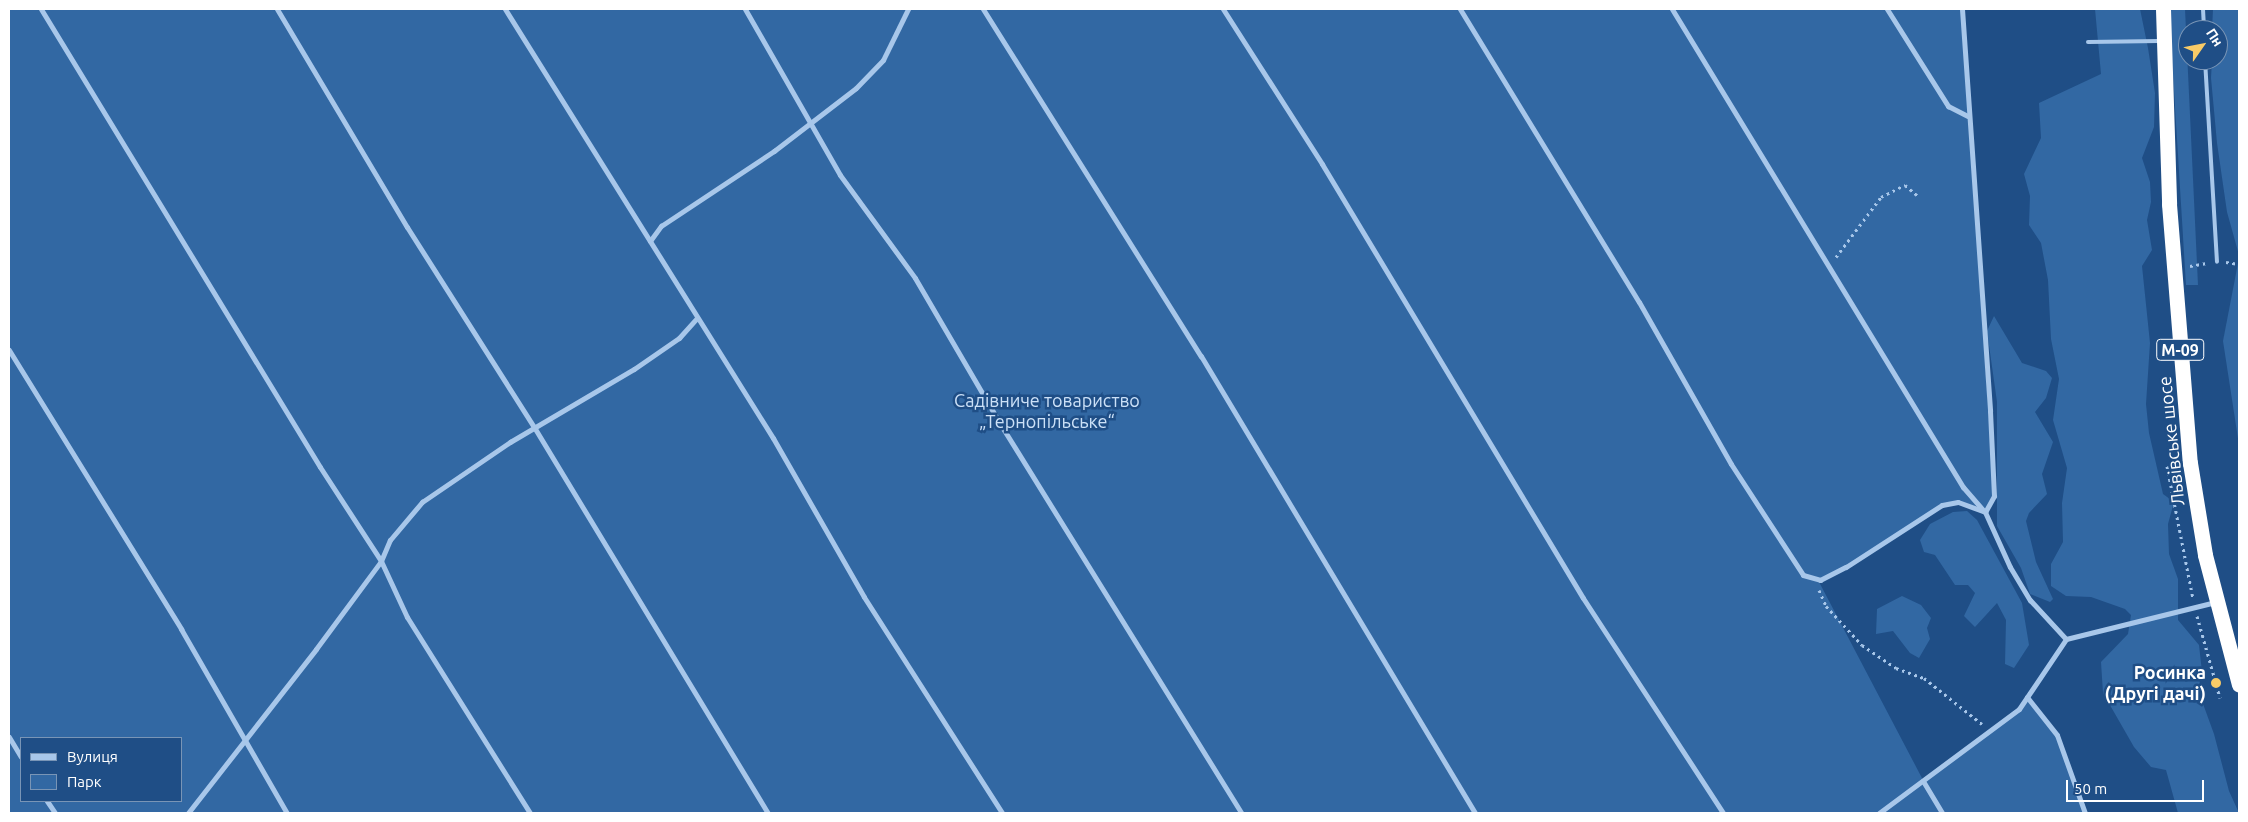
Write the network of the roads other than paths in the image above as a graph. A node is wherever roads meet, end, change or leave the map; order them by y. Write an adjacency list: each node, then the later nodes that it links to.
1 (41, 9): 24 (street)
2 (277, 9): 22 (street)
3 (504, 9): 18 (street)
4 (745, 9): 17 (street)
5 (908, 9): 17 (street)
6 (983, 9): 41 (street)
7 (1223, 9): 42 (street)
8 (1460, 9): 23 (street)
9 (1672, 9): 23 (street)
10 (1887, 9): 16 (street)
11 (1962, 9): 16 (street)
12 (2163, 9): 13 (highway, Львівське шосе / М-09)
13 (2164, 41): 14 (lane); 25 (highway, Львівське шосе / М-09)
14 (2088, 42)
15 (2206, 70): 19 (lane)
16 (1968, 116): 23 (street)
17 (811, 122): 18 (street); 40 (street)
18 (650, 240): 20 (street)
19 (2217, 262)
20 (697, 318): 22 (street); 39 (street)
21 (9, 350): 30 (street)
22 (534, 428): 24 (street); 38 (street)
23 (1985, 512): 26 (street)
24 (382, 560): 30 (street); 37 (street)
25 (2216, 602): 26 (street); 27 (highway, Львівське шосе / М-09)
26 (2066, 638): 28 (street)
27 (2239, 686)
28 (2028, 697): 32 (street); 45 (street)
29 (9, 737): 31 (street)
30 (245, 738): 35 (street); 36 (street)
31 (20, 755)
32 (1923, 781): 43 (street); 44 (street)
33 (48, 802): 34 (street)
34 (55, 813)
35 (188, 813)
36 (288, 813)
37 (530, 813)
38 (768, 813)
39 (1002, 813)
40 (1240, 813)
41 (1475, 813)
42 (1723, 813)
43 (1879, 813)
44 (1942, 813)
45 (2086, 813)

